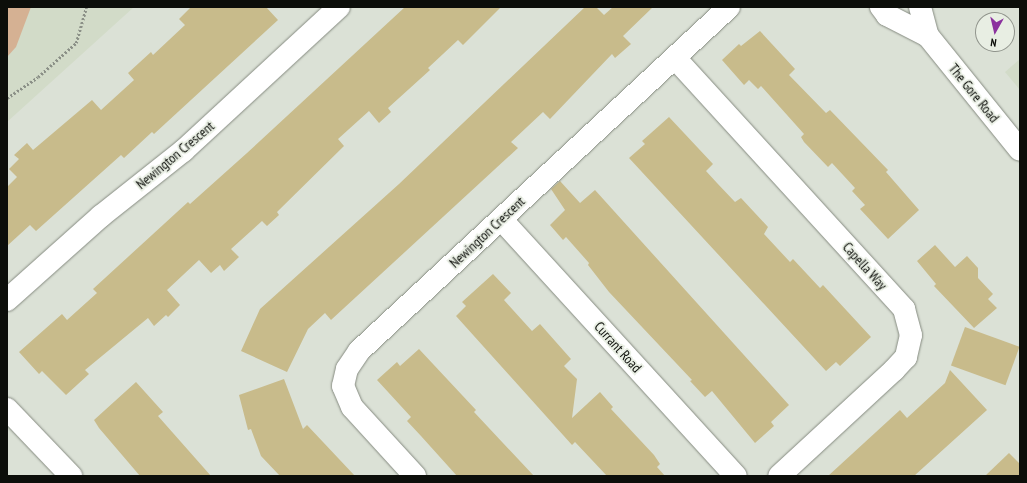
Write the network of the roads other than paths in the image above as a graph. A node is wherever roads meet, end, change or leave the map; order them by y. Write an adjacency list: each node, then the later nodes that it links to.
1 (339, 7): 9 (street, Newington Crescent)
2 (729, 7): 6 (street, Newington Crescent)
3 (881, 7): 5 (street, The Gore Road)
4 (920, 7): 5 (street, The Gore Road)
5 (928, 36): 7 (street, The Gore Road)
6 (675, 58): 8 (street, Newington Crescent); 14 (street, Capella Way)
7 (1020, 150)
8 (501, 219): 12 (street, Newington Crescent); 13 (street, Currant Road)
9 (7, 300)
10 (7, 409): 11 (street)
11 (71, 476)
12 (415, 476)
13 (736, 476)
14 (779, 476)

